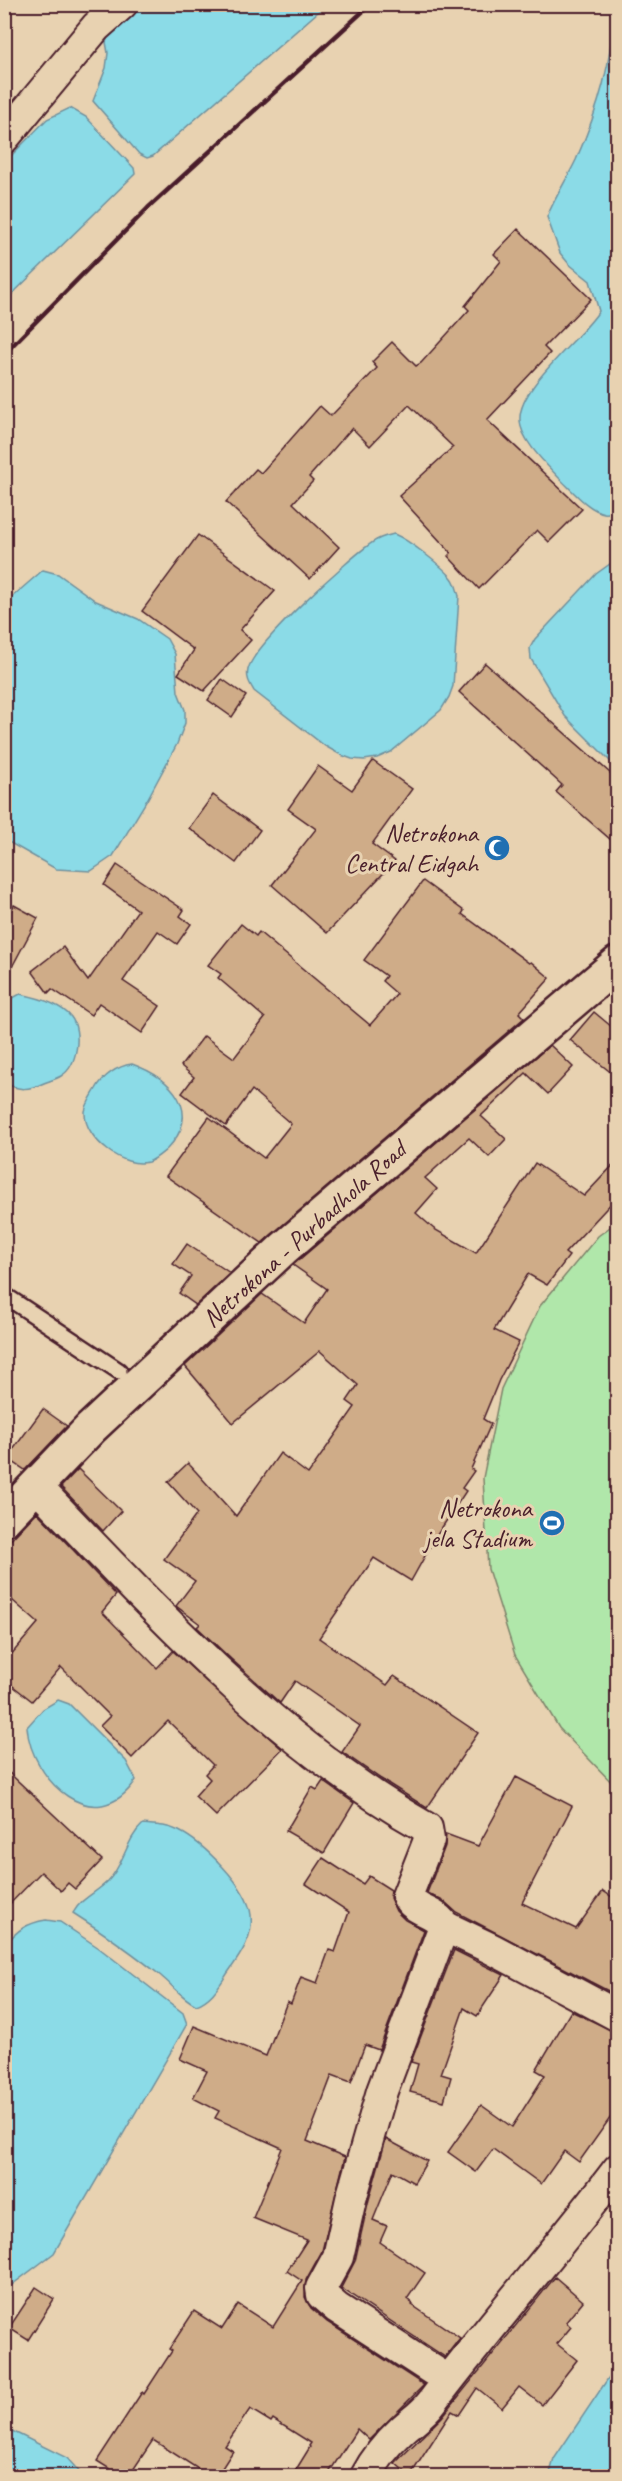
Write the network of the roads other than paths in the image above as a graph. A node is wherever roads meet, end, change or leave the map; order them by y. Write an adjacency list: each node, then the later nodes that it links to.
1 (122, 4): 2 (street)
2 (4, 138)
3 (618, 963): 6 (main road, Netrokona - Purbadhola Road)
4 (4, 1295): 5 (lane)
5 (119, 1371)
6 (36, 1486): 7 (main road, Netrokona - Purbadhola Road); 8 (street)
7 (4, 1519)
8 (444, 1926): 9 (street); 11 (street)
9 (618, 2016)
10 (618, 2169): 11 (street)
11 (448, 2380): 12 (street)
12 (366, 2476)

